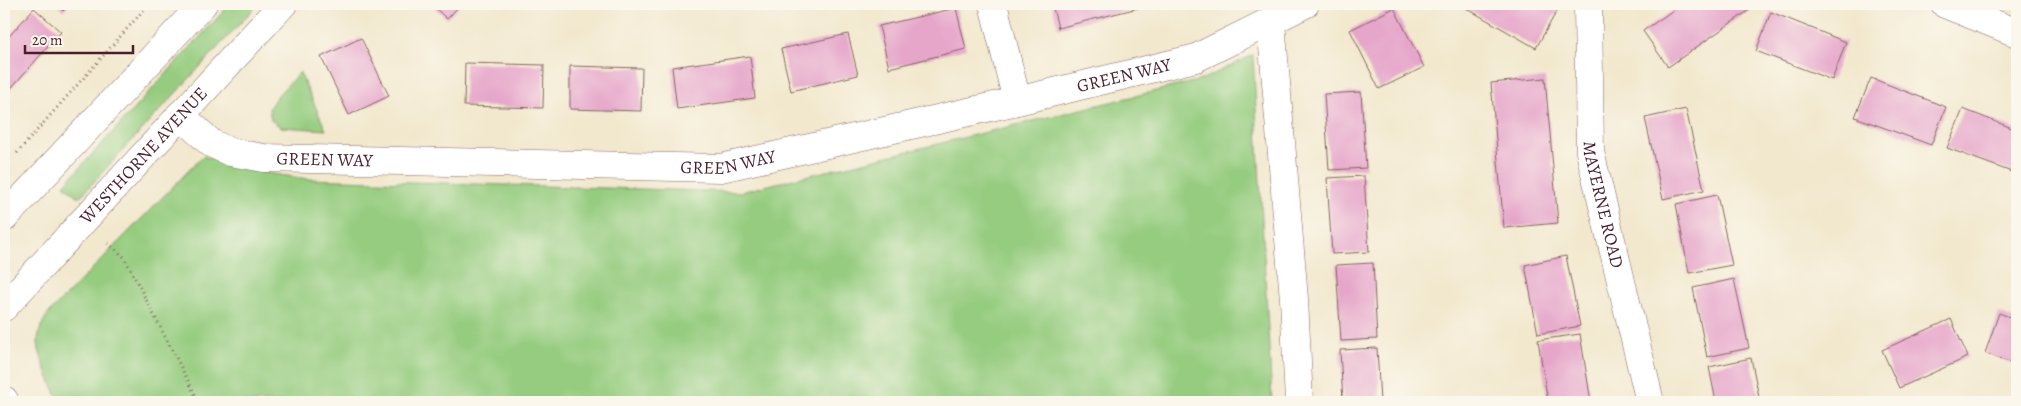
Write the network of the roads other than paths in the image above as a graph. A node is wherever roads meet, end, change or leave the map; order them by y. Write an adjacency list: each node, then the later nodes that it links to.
1 (203, 4): 11 (main road)
2 (283, 4): 10 (main road, WESTHORNE AVENUE)
3 (993, 4): 9 (main road)
4 (1305, 4): 7 (main road, GREEN WAY)
5 (1588, 4): 14 (main road, MAYERNE ROAD)
6 (1945, 4): 8 (main road)
7 (1271, 22): 9 (main road, GREEN WAY); 13 (main road)
8 (2017, 33)
9 (1017, 101): 10 (main road, GREEN WAY)
10 (180, 115): 12 (main road, WESTHORNE AVENUE)
11 (4, 218)
12 (4, 307)
13 (1300, 402)
14 (1650, 402)

